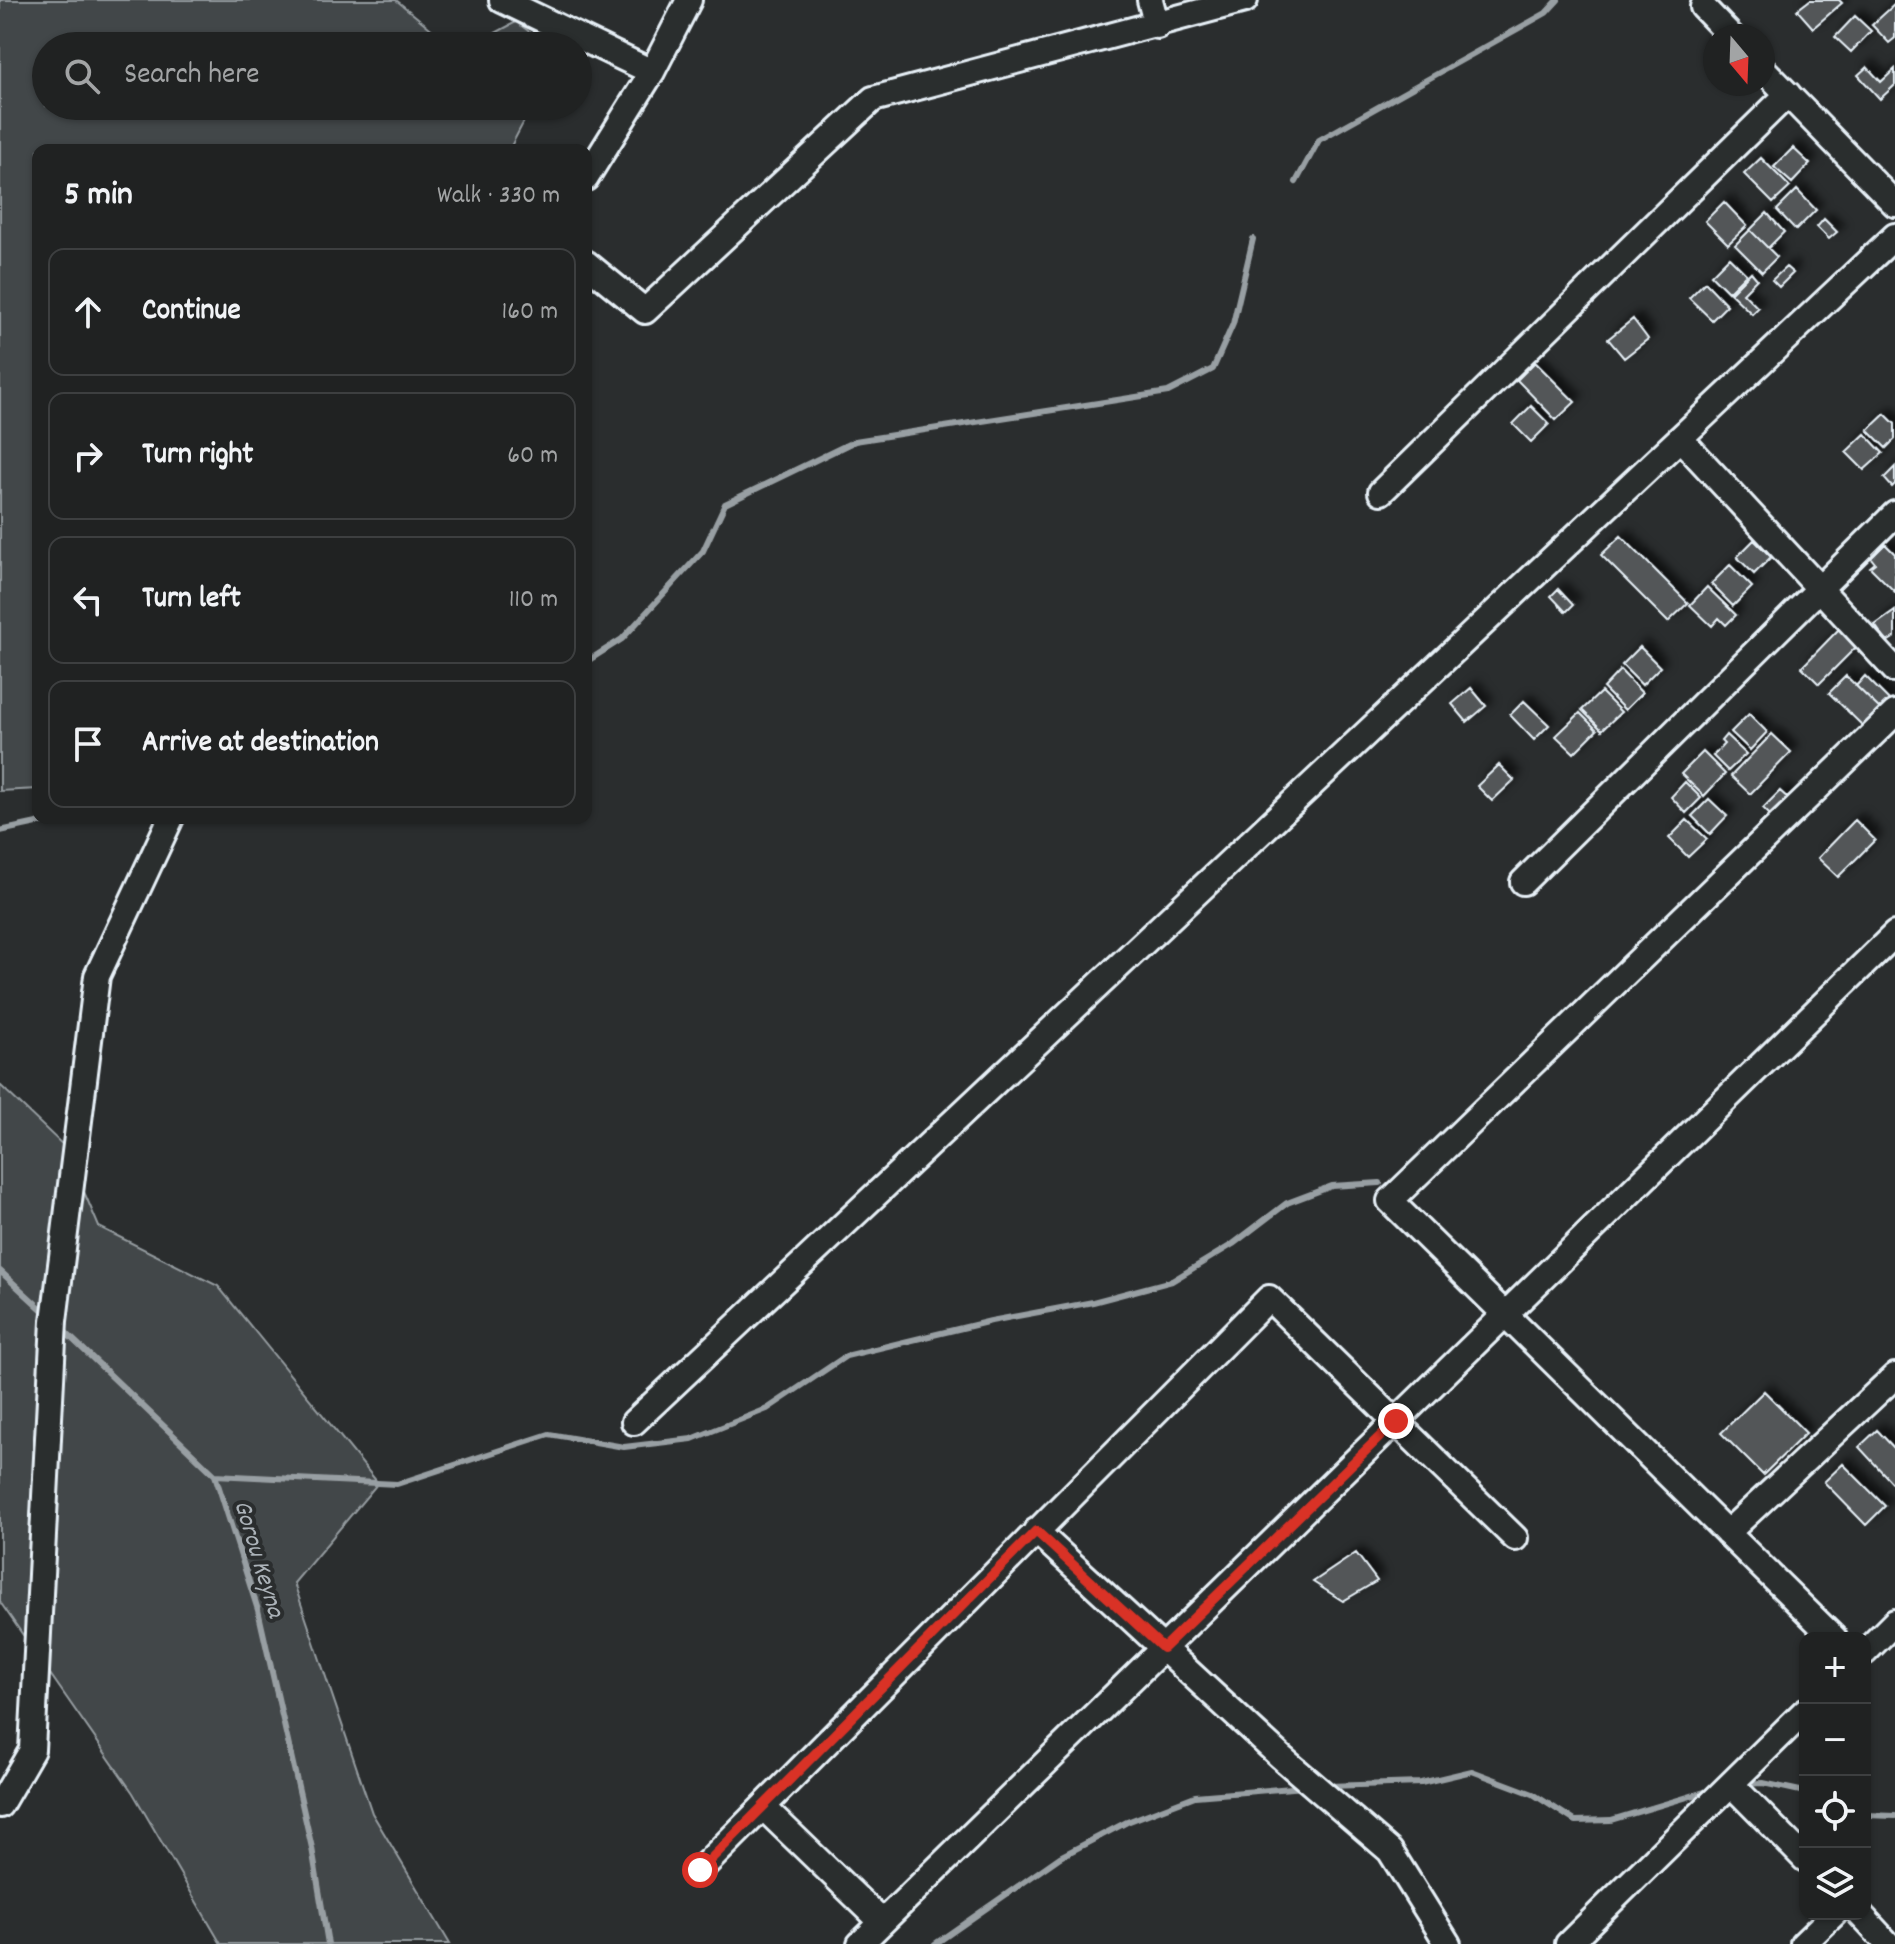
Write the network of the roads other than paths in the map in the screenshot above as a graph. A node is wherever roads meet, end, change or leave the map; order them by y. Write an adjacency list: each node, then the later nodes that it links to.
1 (502, 0): 8 (street)
2 (1150, 0): 7 (street)
3 (1245, 0): 7 (street)
4 (684, 3): 10 (street)
5 (1703, 7): 6 (street)
6 (1719, 24)
7 (1157, 26): 16 (street)
8 (569, 32)
9 (592, 43): 10 (street)
10 (652, 72): 13 (street)
11 (1775, 81): 12 (street)
12 (1788, 94): 14 (street); 18 (street)
13 (592, 168)
14 (1895, 204)
15 (1895, 236): 17 (street)
16 (592, 268)
17 (1680, 438): 20 (street); 29 (street)
18 (1381, 492)
19 (1895, 514): 20 (street)
20 (1821, 590): 21 (street); 24 (street)
21 (1895, 670)
22 (1895, 713): 26 (street)
23 (168, 824): 39 (street)
24 (1523, 882)
25 (1895, 934): 26 (street)
26 (1505, 1314): 28 (street); 31 (street)
27 (1895, 1376): 31 (street)
28 (1396, 1421): 30 (street); 32 (street); 36 (street)
29 (634, 1422)
30 (1036, 1531): 36 (street); 40 (street)
31 (1727, 1533): 34 (street)
32 (1515, 1538)
33 (1895, 1622): 35 (street)
34 (1828, 1632)
35 (1871, 1646)
36 (1163, 1648): 45 (street); 47 (street)
37 (1799, 1717): 38 (street)
38 (1731, 1784): 41 (street); 48 (street)
39 (0, 1805)
40 (763, 1807): 42 (street); 45 (street)
41 (1799, 1853)
42 (700, 1870)
43 (1828, 1920): 49 (street)
44 (1866, 1920): 50 (street)
45 (882, 1922): 46 (street)
46 (860, 1944)
47 (1448, 1944)
48 (1568, 1944)
49 (1803, 1944)
50 (1888, 1944)

